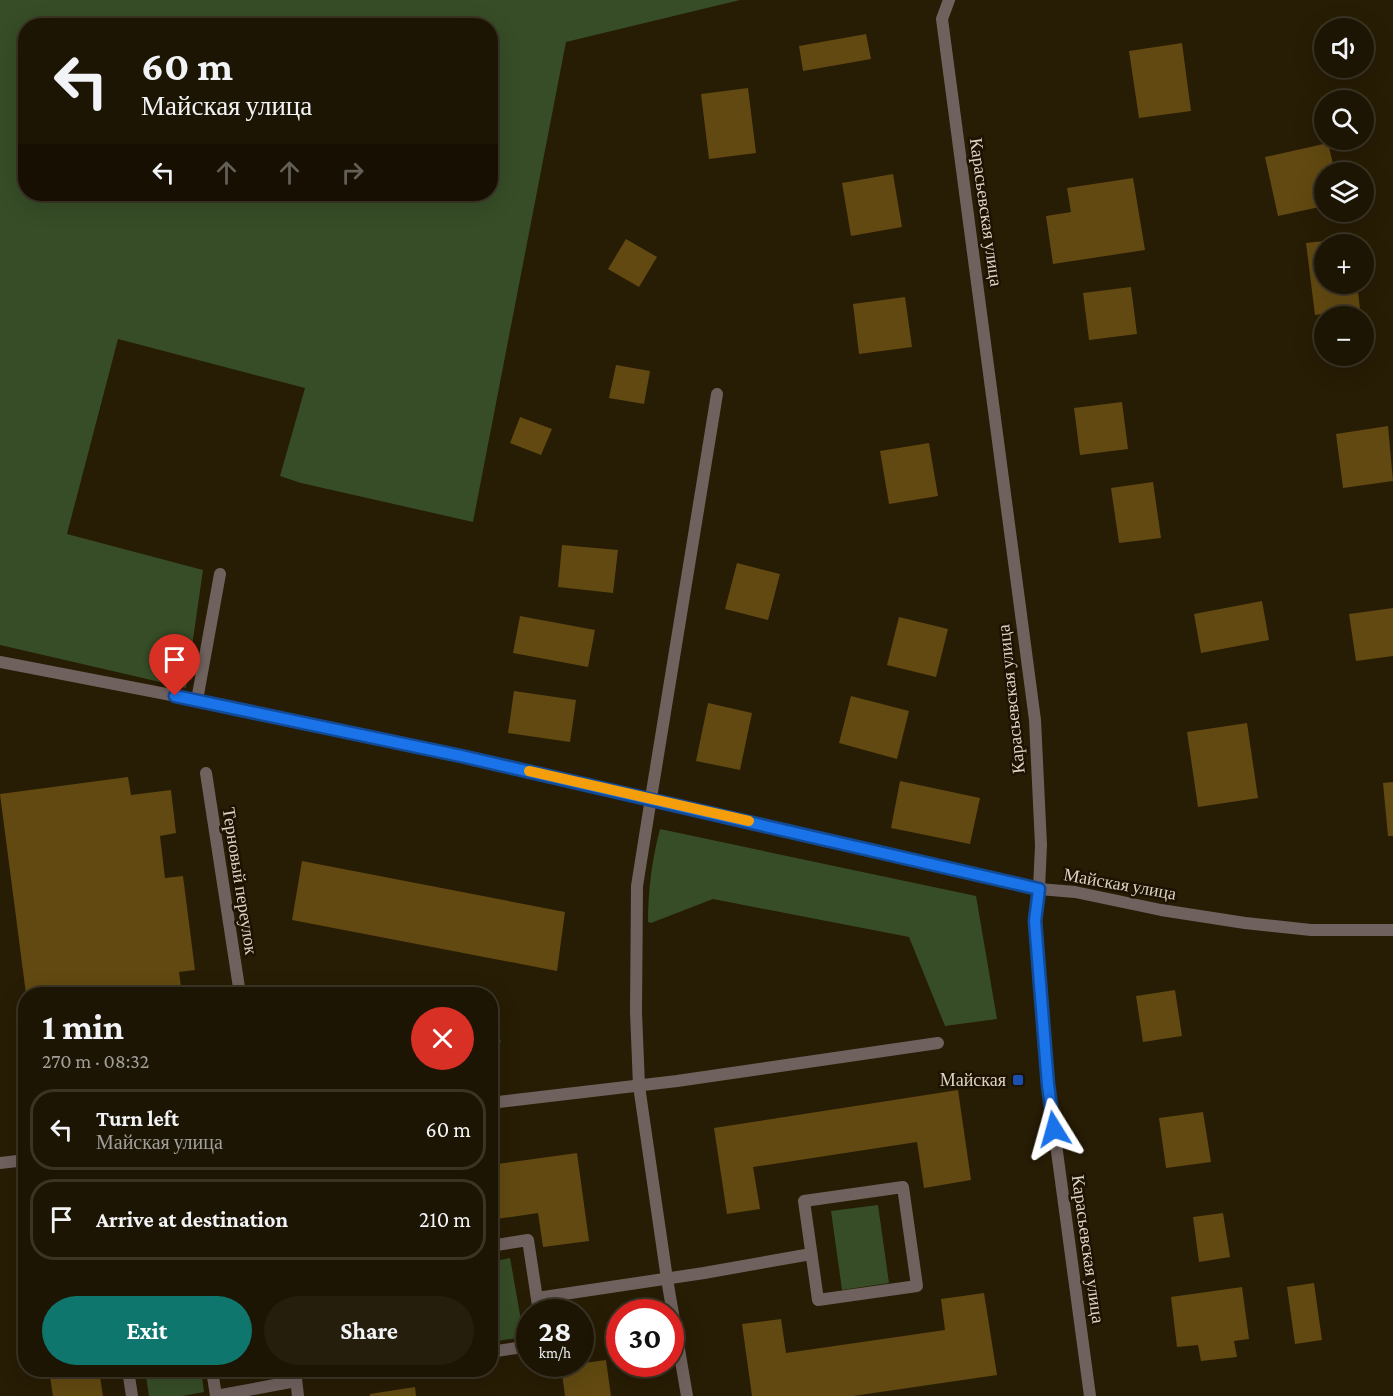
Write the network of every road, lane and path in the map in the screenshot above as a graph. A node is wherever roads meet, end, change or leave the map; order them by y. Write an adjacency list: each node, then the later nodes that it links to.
1 (949, 0): 8 (street, Карасьевская улица)
2 (717, 394): 7 (street)
3 (220, 574): 5 (street)
4 (0, 662): 5 (street, Майская улица)
5 (197, 700): 7 (street, Майская улица)
6 (206, 773): 10 (street, Терновый переулок)
7 (651, 798): 8 (street, Майская улица); 12 (street)
8 (1039, 889): 9 (street, Майская улица); 30 (street, Карасьевская улица)
9 (1393, 930)
10 (239, 987)
11 (938, 1043): 12 (street)
12 (639, 1086): 13 (street); 18 (street)
13 (498, 1102)
14 (18, 1161): 15 (street)
15 (0, 1162)
16 (498, 1245): 19 (street)
17 (811, 1254): 17 (street); 18 (street)
18 (668, 1279): 19 (street); 29 (street)
19 (537, 1298)
20 (516, 1348): 21 (street)
21 (498, 1351)
22 (129, 1377): 26 (street)
23 (213, 1377): 27 (street)
24 (287, 1377): 27 (street)
25 (295, 1377): 28 (street)
26 (132, 1396)
27 (216, 1396)
28 (298, 1396)
29 (687, 1396)
30 (1090, 1396)

